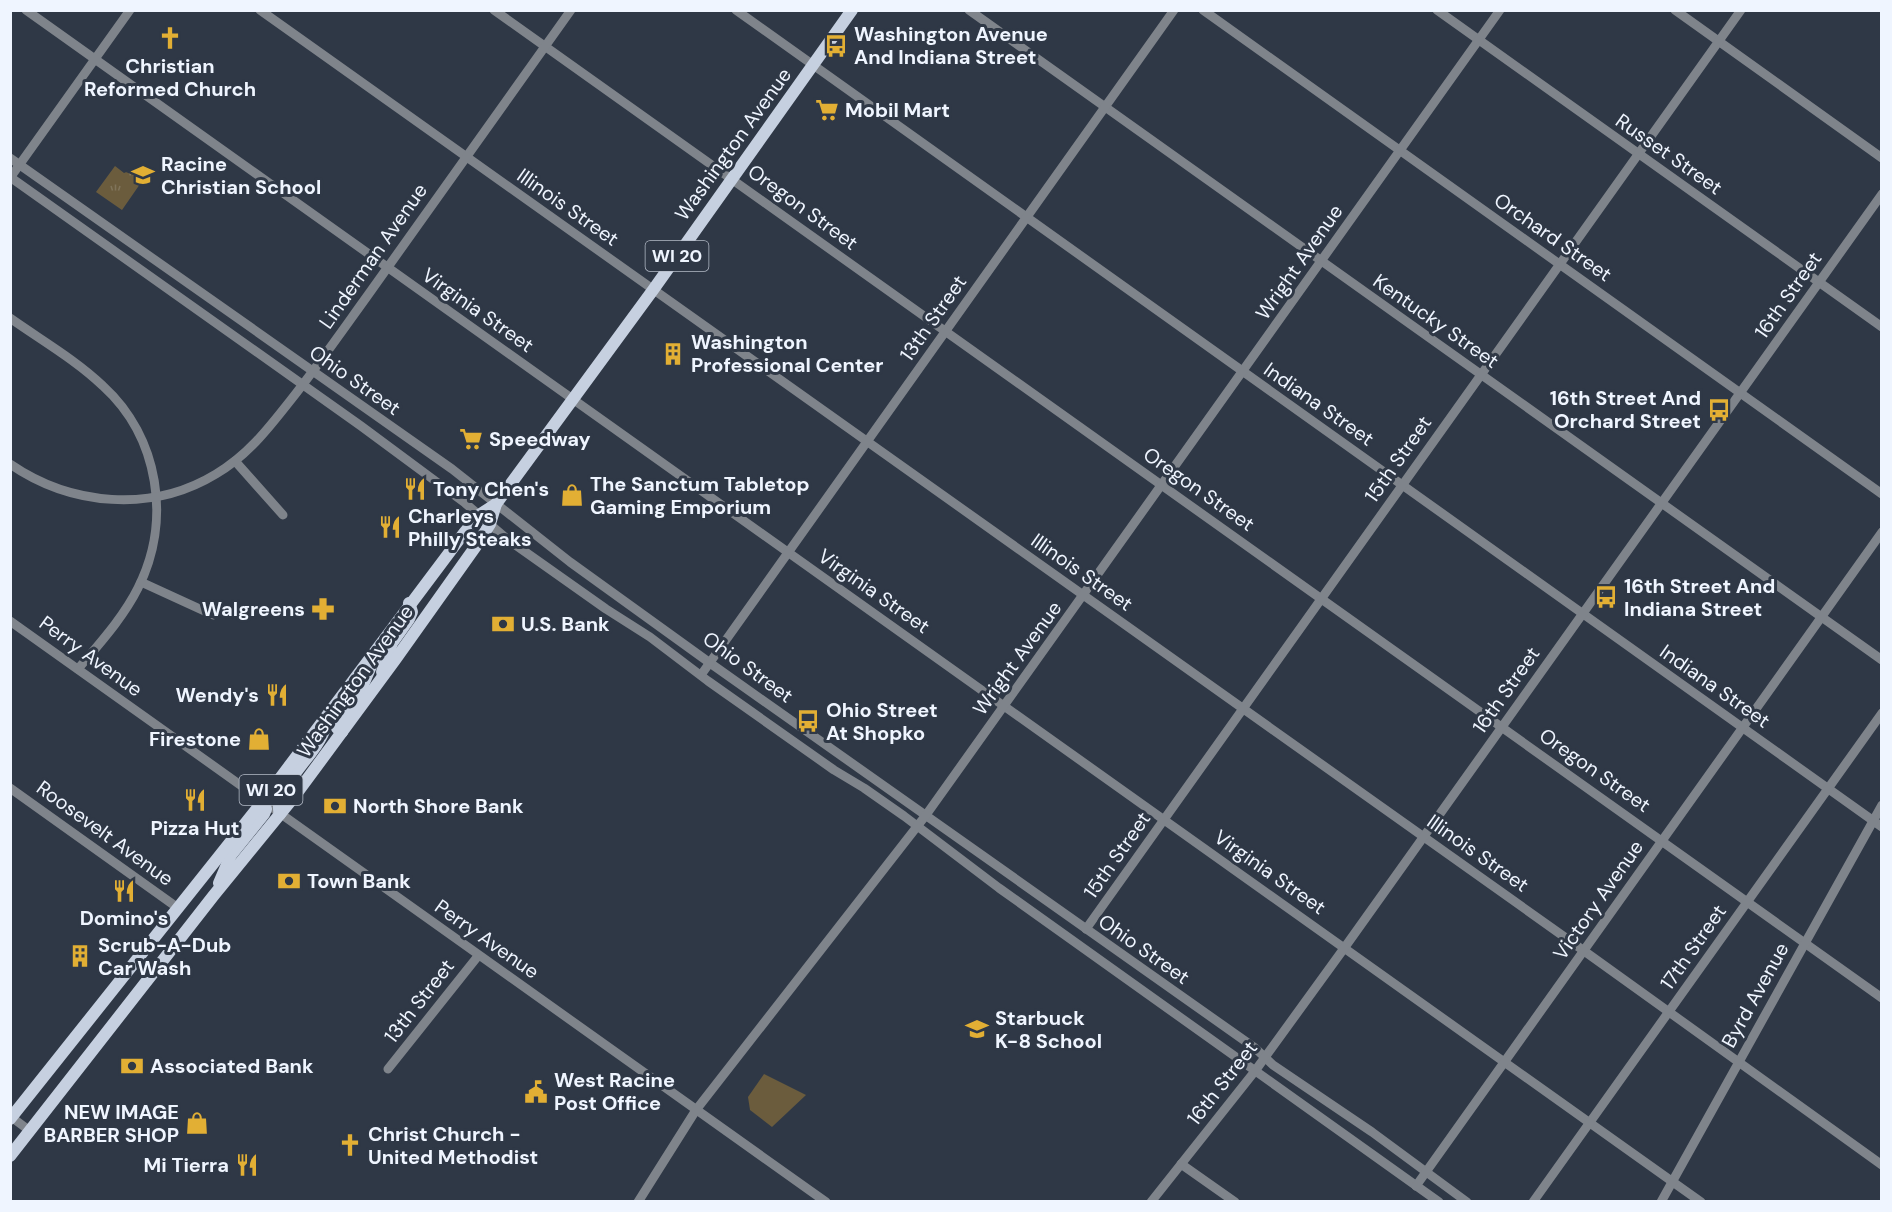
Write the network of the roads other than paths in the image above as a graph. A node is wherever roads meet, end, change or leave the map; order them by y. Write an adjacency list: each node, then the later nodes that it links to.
1 (27, 10): 18 (street, Virginia Street)
2 (130, 10): 18 (street)
3 (260, 10): 23 (street, Illinois Street)
4 (494, 10): 17 (street, Oregon Street)
5 (571, 10): 17 (street, Linderman Avenue)
6 (736, 10): 19 (street, Indiana Street)
7 (852, 10): 19 (main road, Washington Avenue / WI 20)
8 (969, 10): 20 (street, Kentucky Street)
9 (1174, 10): 20 (street, 13th Street)
10 (1203, 10): 21 (street, Orchard Street)
11 (1437, 10): 15 (street, Russet Street)
12 (1500, 10): 15 (street, Wright Avenue)
13 (1675, 10): 16 (street)
14 (1741, 10): 16 (street, 15th Street)
15 (1479, 40): 21 (street, Wright Avenue); 22 (street, Russet Street)
16 (1719, 42): 22 (street, 15th Street); 25 (street)
17 (545, 47): 23 (street, Linderman Avenue); 28 (street, Oregon Street)
18 (95, 59): 26 (street); 33 (street, Virginia Street)
19 (813, 65): 28 (main road, Washington Avenue / WI 20); 30 (street, Indiana Street)
20 (1105, 107): 30 (street, 13th Street); 31 (street, Kentucky Street)
21 (1400, 151): 31 (street, Wright Avenue); 32 (street, Orchard Street)
22 (1638, 154): 32 (street, 15th Street); 34 (street, Russet Street)
23 (466, 157): 33 (street, Linderman Avenue); 35 (street, Illinois Street)
24 (10, 158): 26 (street, Ohio Street)
25 (1881, 158)
26 (20, 165): 27 (street); 39 (street, Ohio Street)
27 (11, 177): 42 (street, Ohio Street)
28 (732, 179): 35 (main road, Washington Avenue / WI 20); 38 (street, Oregon Street)
29 (1881, 194): 34 (street, 16th Street)
30 (1027, 218): 38 (street, 13th Street); 40 (street, Indiana Street)
31 (1321, 261): 40 (street, Wright Avenue); 41 (street, Kentucky Street)
32 (1559, 264): 41 (street, 15th Street); 43 (street, Orchard Street)
33 (388, 267): 39 (street, Linderman Avenue); 44 (street, Virginia Street)
34 (1819, 283): 37 (street, Russet Street); 43 (street, 16th Street)
35 (653, 290): 44 (main road, Washington Avenue / WI 20); 45 (street, Illinois Street)
36 (10, 318): 51 (street)
37 (1881, 327)
38 (946, 331): 45 (street, 13th Street); 48 (street, Oregon Street)
39 (313, 372): 42 (street, Linderman Avenue); 53 (street, Ohio Street)
40 (1243, 372): 48 (street, Wright Avenue); 49 (street, Indiana Street)
41 (1481, 375): 49 (street, 15th Street); 52 (street, Kentucky Street)
42 (304, 384): 46 (street, Linderman Avenue); 55 (street, Ohio Street)
43 (1740, 393): 50 (street, Orchard Street); 52 (street, 16th Street)
44 (572, 399): 53 (main road, Washington Avenue / WI 20); 58 (street, Virginia Street)
45 (867, 442): 58 (street, 13th Street); 60 (street, Illinois Street)
46 (236, 461): 51 (street, Linderman Avenue); 54 (street)
47 (10, 464): 51 (street, Linderman Avenue)
48 (1162, 485): 60 (street, Wright Avenue); 61 (street, Oregon Street)
49 (1402, 485): 61 (street, 15th Street); 63 (street, Indiana Street)
50 (1881, 494)
51 (157, 497): 59 (street)
52 (1661, 503): 63 (street, 16th Street); 65 (street, Kentucky Street)
53 (496, 504): 55 (main road, Washington Avenue / WI 20); 56 (main road, Washington Avenue / WI 20); 69 (street, Ohio Street)
54 (283, 515)
55 (479, 515): 56 (street, Ohio Street); 62 (main road, Washington Avenue / WI 20)
56 (490, 524): 71 (street, Ohio Street); 72 (main road, Washington Avenue / WI 20)
57 (1881, 532): 65 (street, Victory Avenue)
58 (788, 552): 69 (street, 13th Street); 73 (street, Virginia Street)
59 (141, 582): 64 (street); 70 (street)
60 (1083, 595): 73 (street, Wright Avenue); 74 (street, Illinois Street)
61 (1322, 598): 74 (street, 15th Street); 77 (street, Oregon Street)
62 (410, 603): 67 (main road, Washington Avenue / WI 20); 72 (main road)
63 (1583, 614): 77 (street, 16th Street); 78 (street, Indiana Street)
64 (213, 615)
65 (1821, 617): 68 (street, Kentucky Street); 78 (street, Victory Avenue)
66 (10, 621): 70 (street, Perry Avenue)
67 (378, 646): 76 (main road, Washington Avenue / WI 20); 79 (main road)
68 (1881, 660)
69 (710, 663): 71 (street, 13th Street); 85 (street, Ohio Street)
70 (78, 669): 82 (street, Perry Avenue)
71 (701, 675): 88 (street, Ohio Street)
72 (378, 681): 79 (main road, Washington Avenue / WI 20)
73 (1005, 706): 85 (street, Wright Avenue); 86 (street, Virginia Street)
74 (1243, 709): 86 (street, 15th Street); 90 (street, Illinois Street)
75 (1881, 712): 81 (street, 17th Street)
76 (328, 715): 82 (main road, Washington Avenue / WI 20); 84 (main road)
77 (1502, 727): 90 (street, 16th Street); 91 (street, Oregon Street)
78 (1743, 728): 81 (street, Indiana Street); 91 (street, Victory Avenue)
79 (342, 732): 84 (main road, Washington Avenue / WI 20)
80 (10, 788): 96 (street, Roosevelt Avenue)
81 (1827, 789): 87 (street, Indiana Street); 95 (street, 17th Street)
82 (263, 801): 84 (street, Perry Avenue); 94 (main road); 96 (main road, Washington Avenue / WI 20)
83 (1881, 805): 87 (street, Byrd Avenue)
84 (280, 814): 94 (main road, Washington Avenue / WI 20); 101 (street, Perry Avenue)
85 (926, 815): 88 (street, Wright Avenue); 92 (street, Ohio Street)
86 (1164, 819): 97 (street, 15th Street); 99 (street, Virginia Street)
87 (1873, 821): 89 (street, Indiana Street); 98 (street, Byrd Avenue)
88 (917, 827): 93 (street, Ohio Street); 109 (street, Wright Avenue)
89 (1881, 827)
90 (1424, 837): 99 (street, 16th Street); 100 (street, Illinois Street)
91 (1662, 840): 95 (street, Oregon Street); 100 (street, Victory Avenue)
92 (1016, 879): 93 (street); 97 (street, Ohio Street)
93 (999, 888): 108 (street, Ohio Street)
94 (214, 895): 112 (main road, Washington Avenue / WI 20)
95 (1747, 901): 98 (street, Oregon Street); 103 (street, 17th Street)
96 (178, 908): 110 (main road, Washington Avenue / WI 20)
97 (1086, 929): 104 (street, Ohio Street)
98 (1805, 943): 102 (street, Oregon Street); 106 (street, Byrd Avenue)
99 (1345, 947): 104 (street, 16th Street); 105 (street, Virginia Street)
100 (1584, 950): 103 (street, Illinois Street); 105 (street, Victory Avenue)
101 (478, 956): 107 (street, 13th Street); 109 (street, Perry Avenue)
102 (1881, 998)
103 (1669, 1012): 106 (street, Illinois Street); 111 (street, 17th Street)
104 (1265, 1057): 108 (street, 16th Street); 116 (street, Ohio Street)
105 (1505, 1061): 111 (street, Virginia Street); 116 (street, Victory Avenue)
106 (1739, 1062): 115 (street, Illinois Street); 117 (street, Byrd Avenue)
107 (388, 1069)
108 (1255, 1071): 114 (street, 16th Street); 118 (street, Ohio Street)
109 (696, 1110): 119 (street, Wright Avenue); 120 (street, Perry Avenue)
110 (11, 1118): 112 (street)
111 (1590, 1122): 117 (street, Virginia Street); 125 (street, 17th Street)
112 (30, 1131): 113 (main road, Washington Avenue / WI 20)
113 (10, 1156)
114 (1181, 1164): 121 (street, 16th Street); 122 (street)
115 (1881, 1165)
116 (1426, 1172): 118 (street, Victory Avenue); 124 (street, Ohio Street)
117 (1672, 1181): 126 (street, Byrd Avenue); 127 (street, Virginia Street)
118 (1416, 1186): 123 (street, Ohio Street)
119 (638, 1202)
120 (826, 1202)
121 (1151, 1202)
122 (1235, 1202)
123 (1439, 1202)
124 (1467, 1202)
125 (1533, 1202)
126 (1661, 1202)
127 (1701, 1202)

